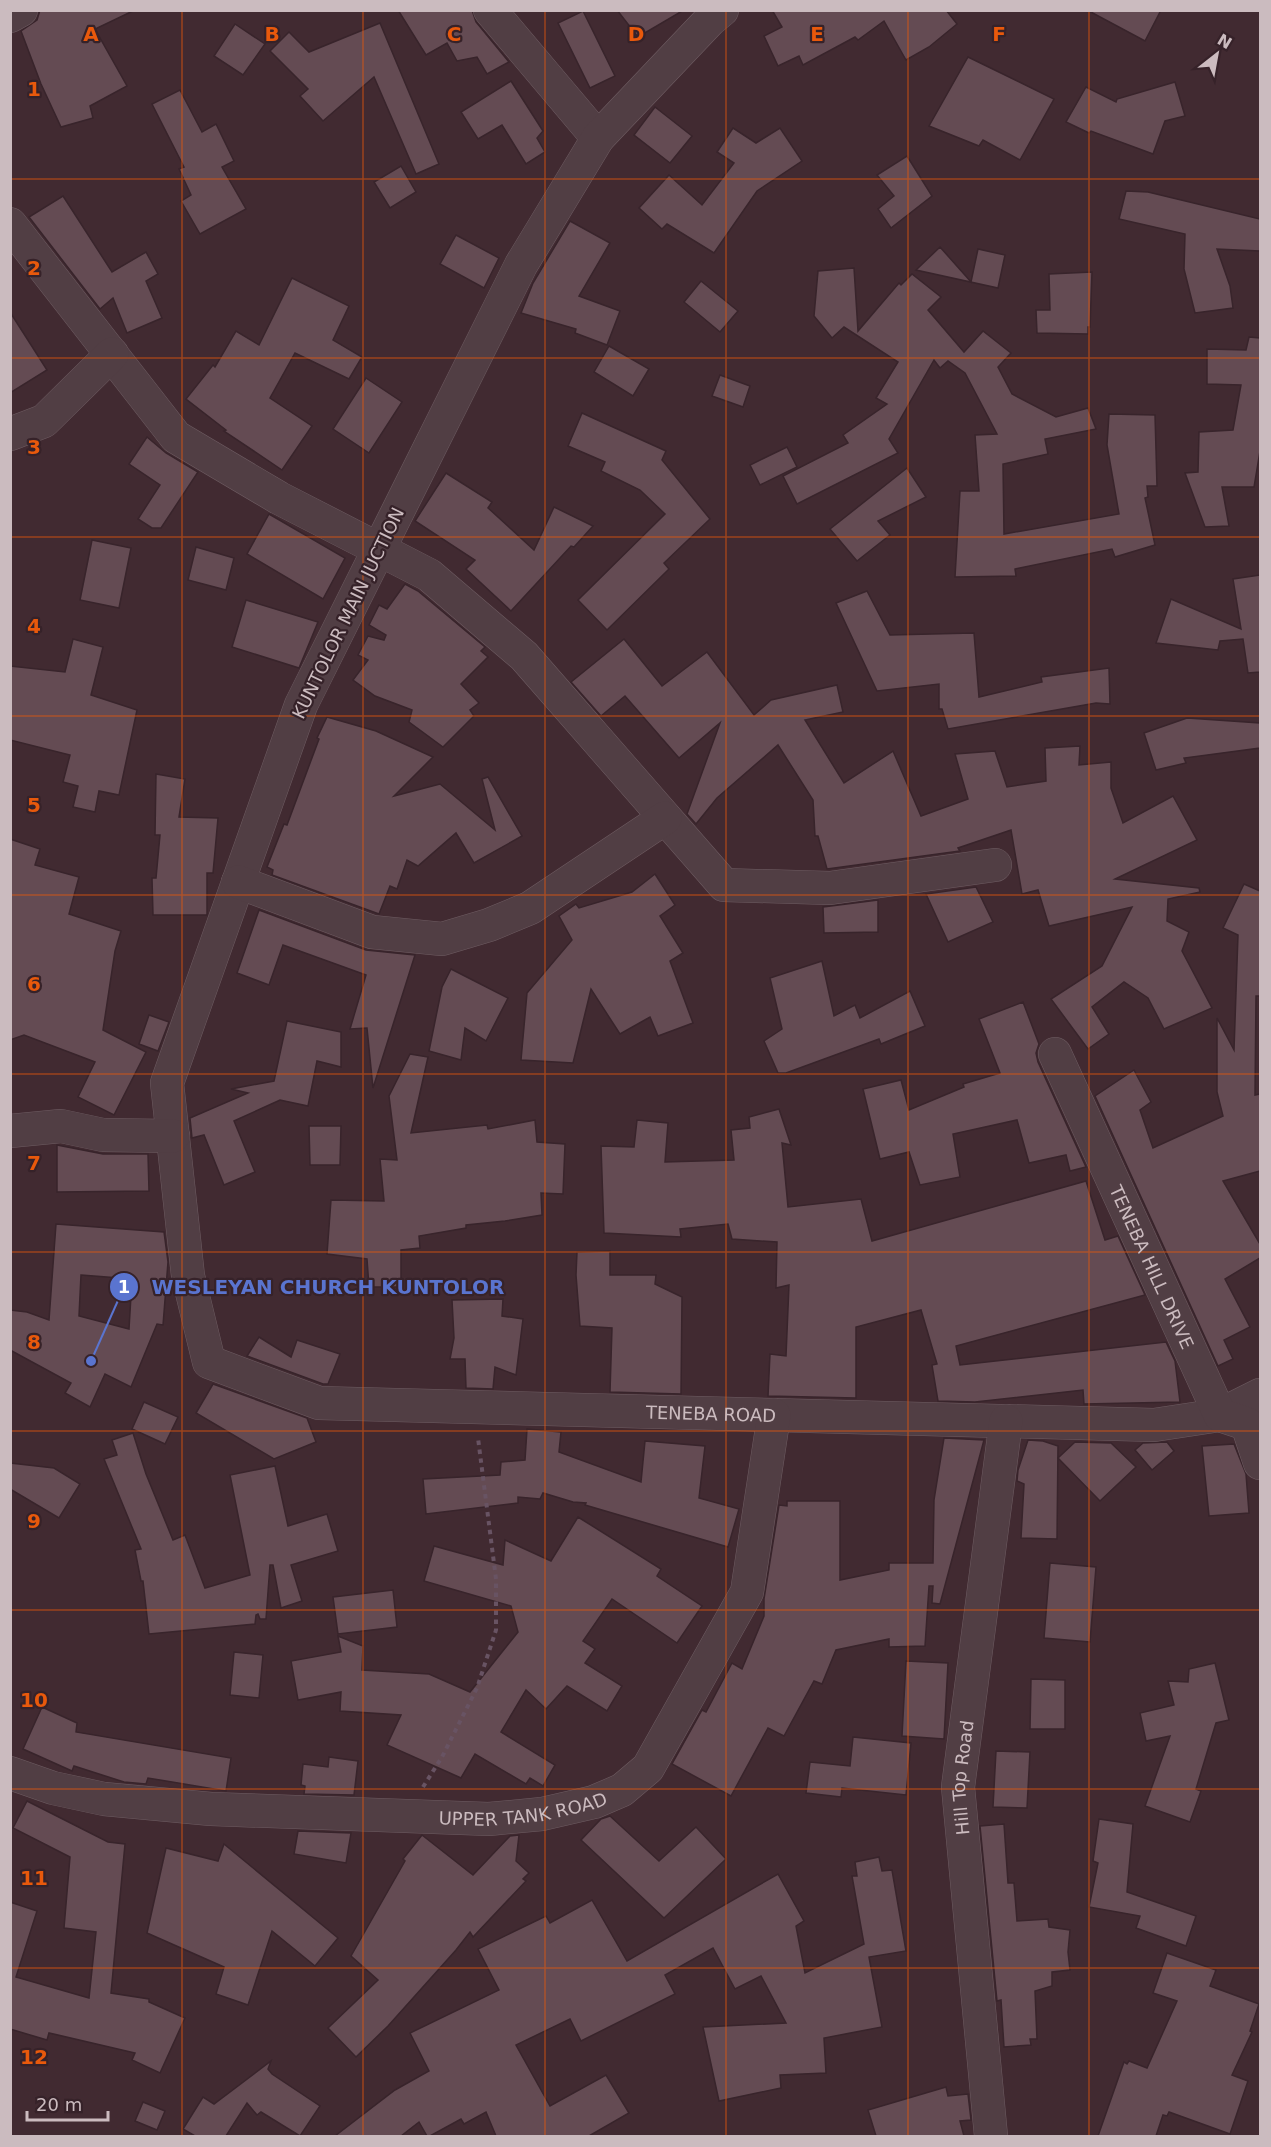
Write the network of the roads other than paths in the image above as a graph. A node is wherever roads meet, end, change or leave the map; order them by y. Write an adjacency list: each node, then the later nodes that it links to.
1 (21, 10): 4 (street)
2 (490, 10): 5 (street)
3 (722, 10): 5 (street, KUNTOLOR MAIN JUCTION)
4 (10, 16)
5 (598, 138): 9 (street, KUNTOLOR MAIN JUCTION)
6 (10, 224): 7 (street)
7 (112, 354): 8 (street); 9 (street)
8 (10, 434)
9 (379, 549): 10 (street); 12 (street, KUNTOLOR MAIN JUCTION)
10 (665, 818): 11 (street); 12 (street)
11 (995, 865)
12 (238, 882): 15 (street, KUNTOLOR MAIN JUCTION)
13 (1055, 1054): 19 (street, TENEBA HILL DRIVE)
14 (10, 1131): 15 (street)
15 (173, 1136): 16 (street, KUNTOLOR MAIN JUCTION)
16 (209, 1362): 18 (street, TENEBA ROAD)
17 (1260, 1395): 19 (street)
18 (774, 1415): 20 (street, TENEBA ROAD); 22 (street, UPPER TANK ROAD)
19 (1220, 1416): 20 (street, TENEBA ROAD); 21 (street)
20 (1006, 1421): 23 (street, Hill Top Road)
21 (1260, 1463)
22 (10, 1773)
23 (991, 2136)

